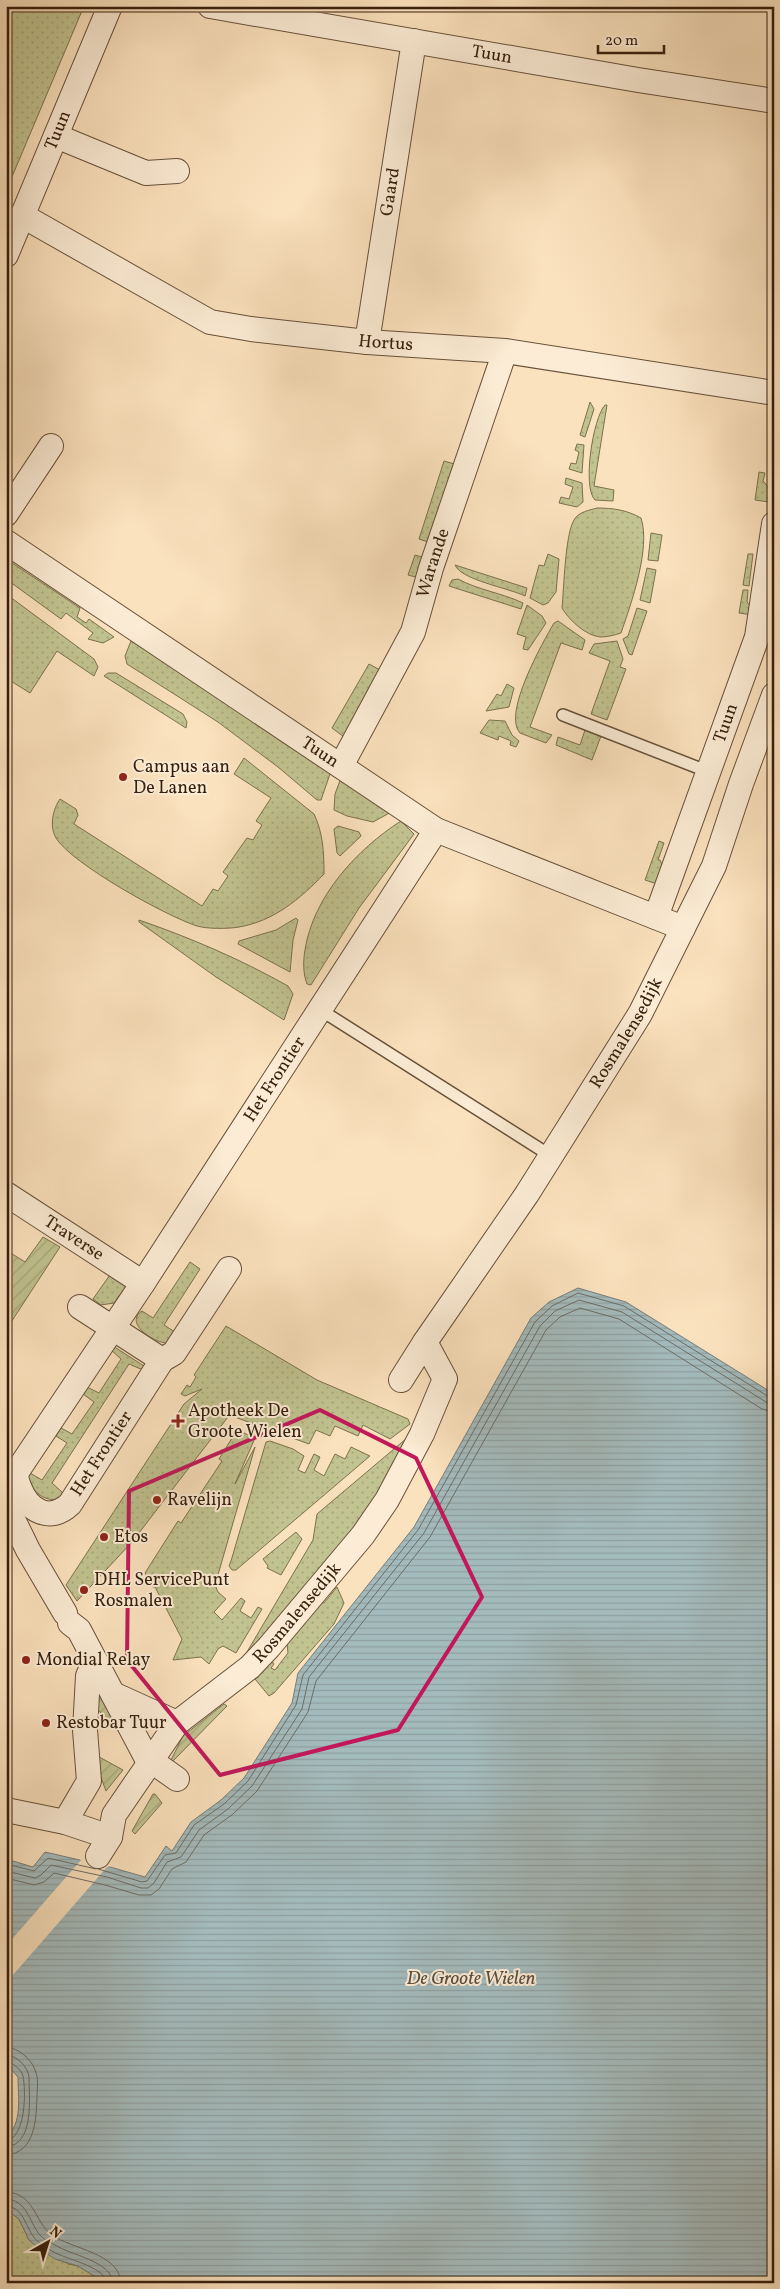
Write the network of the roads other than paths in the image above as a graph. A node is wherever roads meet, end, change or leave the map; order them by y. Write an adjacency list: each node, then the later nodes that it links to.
1 (110, 6): 5 (street, Tuun)
2 (210, 6): 3 (street, Tuun)
3 (414, 41): 4 (street, Tuun); 9 (street, Gaard)
4 (774, 101)
5 (56, 136): 6 (street); 7 (street, Tuun)
6 (177, 171)
7 (23, 216): 8 (street, Tuun); 9 (street, Hortus)
8 (6, 255)
9 (367, 342): 10 (street, Hortus)
10 (505, 351): 11 (street, Hortus); 18 (street, Warande)
11 (774, 393)
12 (51, 446): 13 (street)
13 (6, 514)
14 (774, 524): 19 (street, Tuun)
15 (6, 542): 18 (street, Tuun)
16 (774, 695): 22 (street, Rosmalensedijk)
17 (563, 715): 19 (lane)
18 (340, 766): 20 (street, Tuun)
19 (709, 772): 21 (street, Tuun)
20 (436, 830): 21 (street, Tuun); 23 (street, Het Frontier)
21 (656, 916): 22 (street, Tuun)
22 (683, 928): 24 (street, Rosmalensedijk)
23 (319, 1009): 24 (lane); 27 (street, Het Frontier)
24 (551, 1156): 30 (street, Rosmalensedijk)
25 (6, 1194): 27 (street, Traverse)
26 (229, 1269): 31 (street, Het Frontier)
27 (143, 1283): 29 (street, Het Frontier)
28 (80, 1307): 29 (street)
29 (113, 1328): 31 (street); 33 (street, Het Frontier)
30 (425, 1342): 32 (street, Rosmalensedijk); 36 (street, Rosmalensedijk)
31 (162, 1360): 33 (street, Het Frontier)
32 (402, 1380)
33 (11, 1505): 34 (street, Het Frontier)
34 (95, 1660): 35 (street, Het Frontier); 39 (street)
35 (113, 1694): 36 (street); 37 (street, Het Frontier)
36 (177, 1723): 37 (street, Rosmalensedijk)
37 (150, 1761): 38 (street); 42 (street, Rosmalensedijk)
38 (177, 1779)
39 (89, 1781): 41 (street); 42 (street)
40 (6, 1810): 41 (street)
41 (65, 1822): 42 (street)
42 (112, 1826): 43 (street, Rosmalensedijk)
43 (98, 1856)

